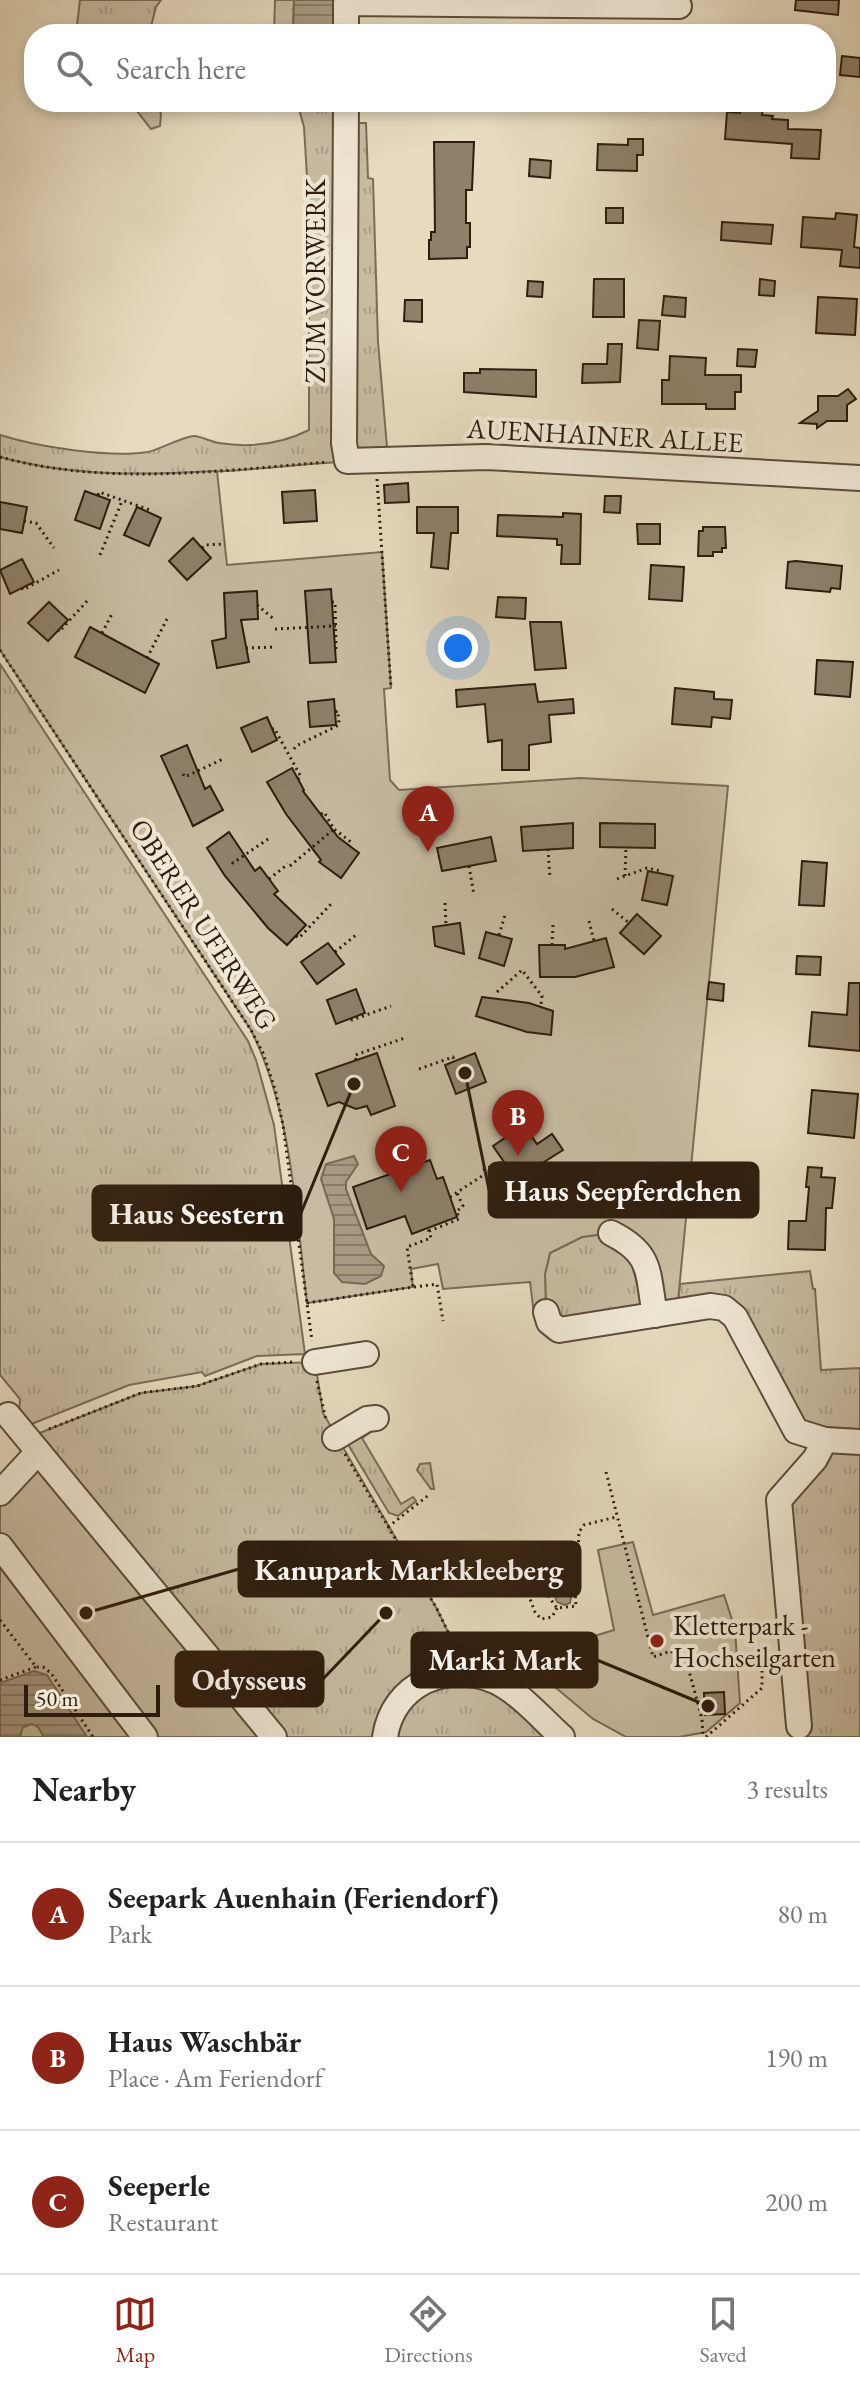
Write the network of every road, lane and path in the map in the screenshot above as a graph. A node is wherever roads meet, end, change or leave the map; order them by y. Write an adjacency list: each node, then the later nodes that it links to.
1 (679, 6): 2 (street)
2 (346, 24)
3 (346, 112): 6 (street, ZUM VORWERK)
4 (0, 457): 6 (path)
5 (375, 460): 6 (street, AUENHAINER ALLEE); 7 (street, AUENHAINER ALLEE); 33 (path)
6 (347, 461)
7 (860, 478)
8 (98, 495): 9 (path)
9 (122, 501): 10 (path); 15 (path)
10 (149, 513)
11 (24, 521): 13 (path)
12 (225, 544): 14 (path)
13 (54, 548)
14 (202, 548)
15 (100, 555)
16 (59, 570): 17 (path)
17 (22, 588)
18 (87, 601): 26 (path)
19 (332, 602): 24 (path)
20 (257, 605): 23 (path)
21 (113, 612): 27 (path)
22 (167, 619): 32 (path)
23 (275, 620)
24 (336, 626): 25 (path); 30 (path)
25 (275, 629)
26 (58, 630)
27 (102, 633)
28 (275, 647): 29 (path)
29 (246, 648)
30 (336, 649)
31 (0, 650): 85 (path, OBERER UFERWEG)
32 (147, 658)
33 (391, 688)
34 (335, 712): 36 (path)
35 (272, 729): 39 (path)
36 (294, 749)
37 (225, 758): 38 (path)
38 (183, 774)
39 (298, 779)
40 (321, 814): 41 (path)
41 (334, 829): 43 (path); 50 (path)
42 (268, 839): 46 (path)
43 (348, 845)
44 (626, 847): 49 (path)
45 (548, 849): 51 (path)
46 (232, 862)
47 (469, 866): 53 (path)
48 (661, 874): 49 (path)
49 (625, 876): 52 (path)
50 (269, 879)
51 (550, 879)
52 (617, 879)
53 (474, 895)
54 (445, 903): 60 (path)
55 (331, 904): 64 (path)
56 (612, 909): 59 (path)
57 (505, 915): 63 (path)
58 (589, 921): 65 (path)
59 (629, 923)
60 (446, 925)
61 (553, 925): 66 (path)
62 (356, 935): 67 (path)
63 (499, 935)
64 (296, 936)
65 (594, 941)
66 (552, 945)
67 (335, 952)
68 (497, 992): 69 (path)
69 (541, 1004)
70 (391, 1006): 71 (path)
71 (351, 1019)
72 (405, 1038): 73 (path)
73 (356, 1060)
74 (454, 1061): 75 (path)
75 (419, 1069)
76 (498, 1128): 77 (path)
77 (506, 1137)
78 (504, 1161): 80 (path)
79 (519, 1183): 81 (path)
80 (457, 1193): 82 (path); 84 (path)
81 (500, 1196)
82 (450, 1197)
83 (611, 1233): 87 (street)
84 (413, 1287): 85 (path); 88 (path)
85 (307, 1303): 90 (path, OBERER UFERWEG)
86 (546, 1312): 87 (street)
87 (655, 1315): 94 (street)
88 (443, 1321)
89 (366, 1354): 90 (street)
90 (315, 1362): 93 (path, OBERER UFERWEG); 96 (path)
91 (8, 1415): 96 (street)
92 (376, 1418): 93 (street)
93 (335, 1438): 101 (path, OBERER UFERWEG)
94 (825, 1440): 95 (street); 107 (street)
95 (860, 1442)
96 (27, 1444): 98 (street); 116 (street)
97 (606, 1472): 100 (path)
98 (1, 1491)
99 (430, 1494): 101 (path)
100 (616, 1517): 105 (path); 119 (path)
101 (388, 1527): 109 (path, OBERER UFERWEG)
102 (0, 1546): 115 (street)
103 (555, 1596): 104 (path)
104 (549, 1598): 105 (path); 105 (path)
105 (557, 1608)
106 (0, 1620): 108 (path)
107 (793, 1664): 113 (street); 119 (path)
108 (36, 1667): 110 (path); 111 (path)
109 (455, 1674): 117 (street); 118 (street)
110 (0, 1680)
111 (66, 1697): 112 (path); 114 (path)
112 (56, 1703)
113 (799, 1726)
114 (93, 1737)
115 (145, 1737)
116 (274, 1737)
117 (385, 1737)
118 (562, 1737)
119 (705, 1737)

